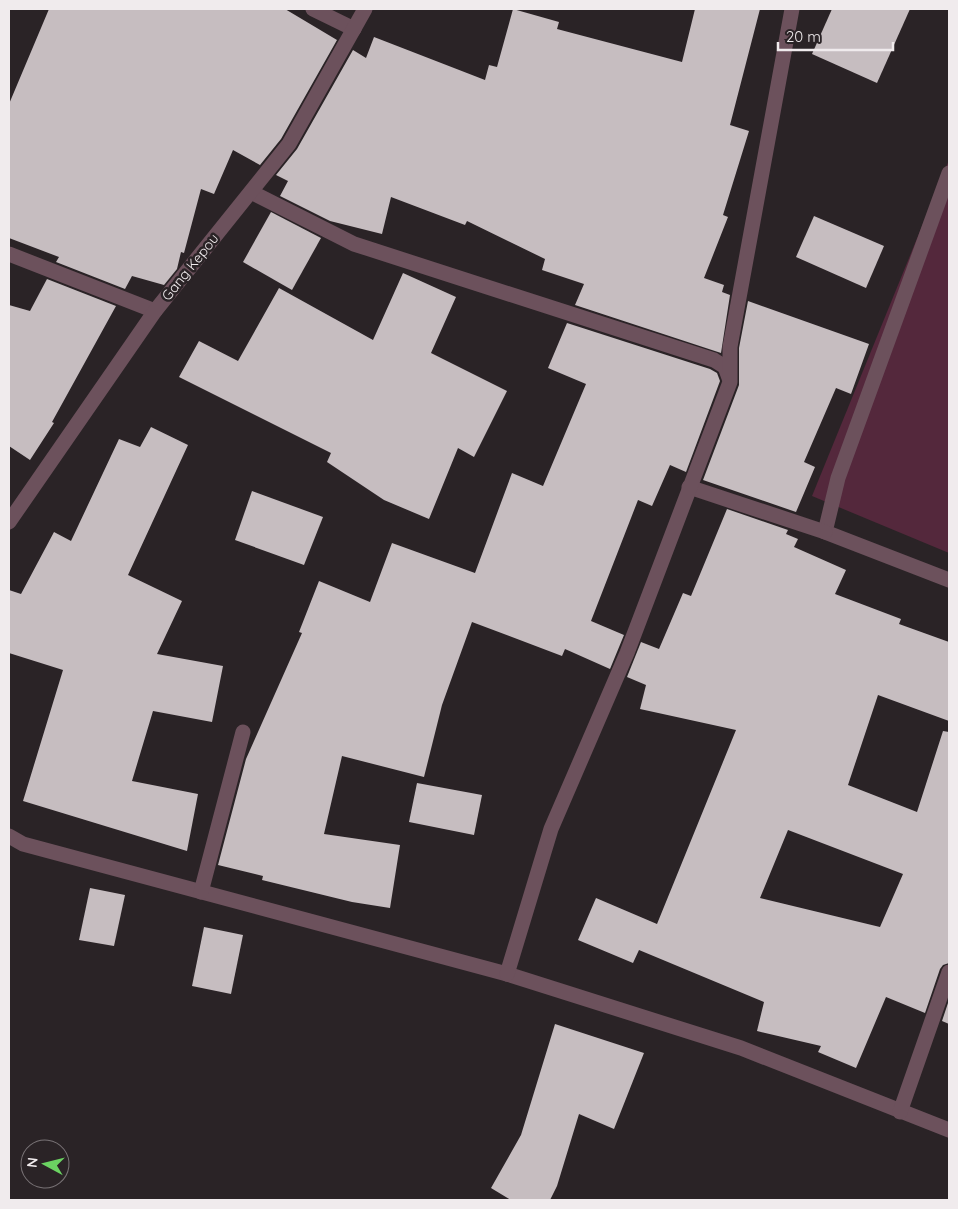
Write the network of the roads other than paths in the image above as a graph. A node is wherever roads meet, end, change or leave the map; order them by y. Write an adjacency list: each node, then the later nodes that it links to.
1 (313, 9): 4 (street)
2 (365, 9): 4 (street, Gang Kepou)
3 (792, 9): 9 (street)
4 (354, 29): 6 (street, Gang Kepou)
5 (949, 173): 12 (street)
6 (251, 192): 8 (street, Gang Kepou); 9 (street)
7 (9, 254): 8 (street)
8 (155, 311): 11 (street, Gang Kepou)
9 (730, 382): 10 (street)
10 (689, 487): 12 (street); 18 (street)
11 (9, 522)
12 (825, 532): 13 (street)
13 (949, 580)
14 (244, 732): 16 (street)
15 (9, 836): 16 (street)
16 (201, 892): 18 (street)
17 (949, 972): 19 (street)
18 (507, 974): 19 (street)
19 (900, 1112): 20 (street)
20 (949, 1130)

